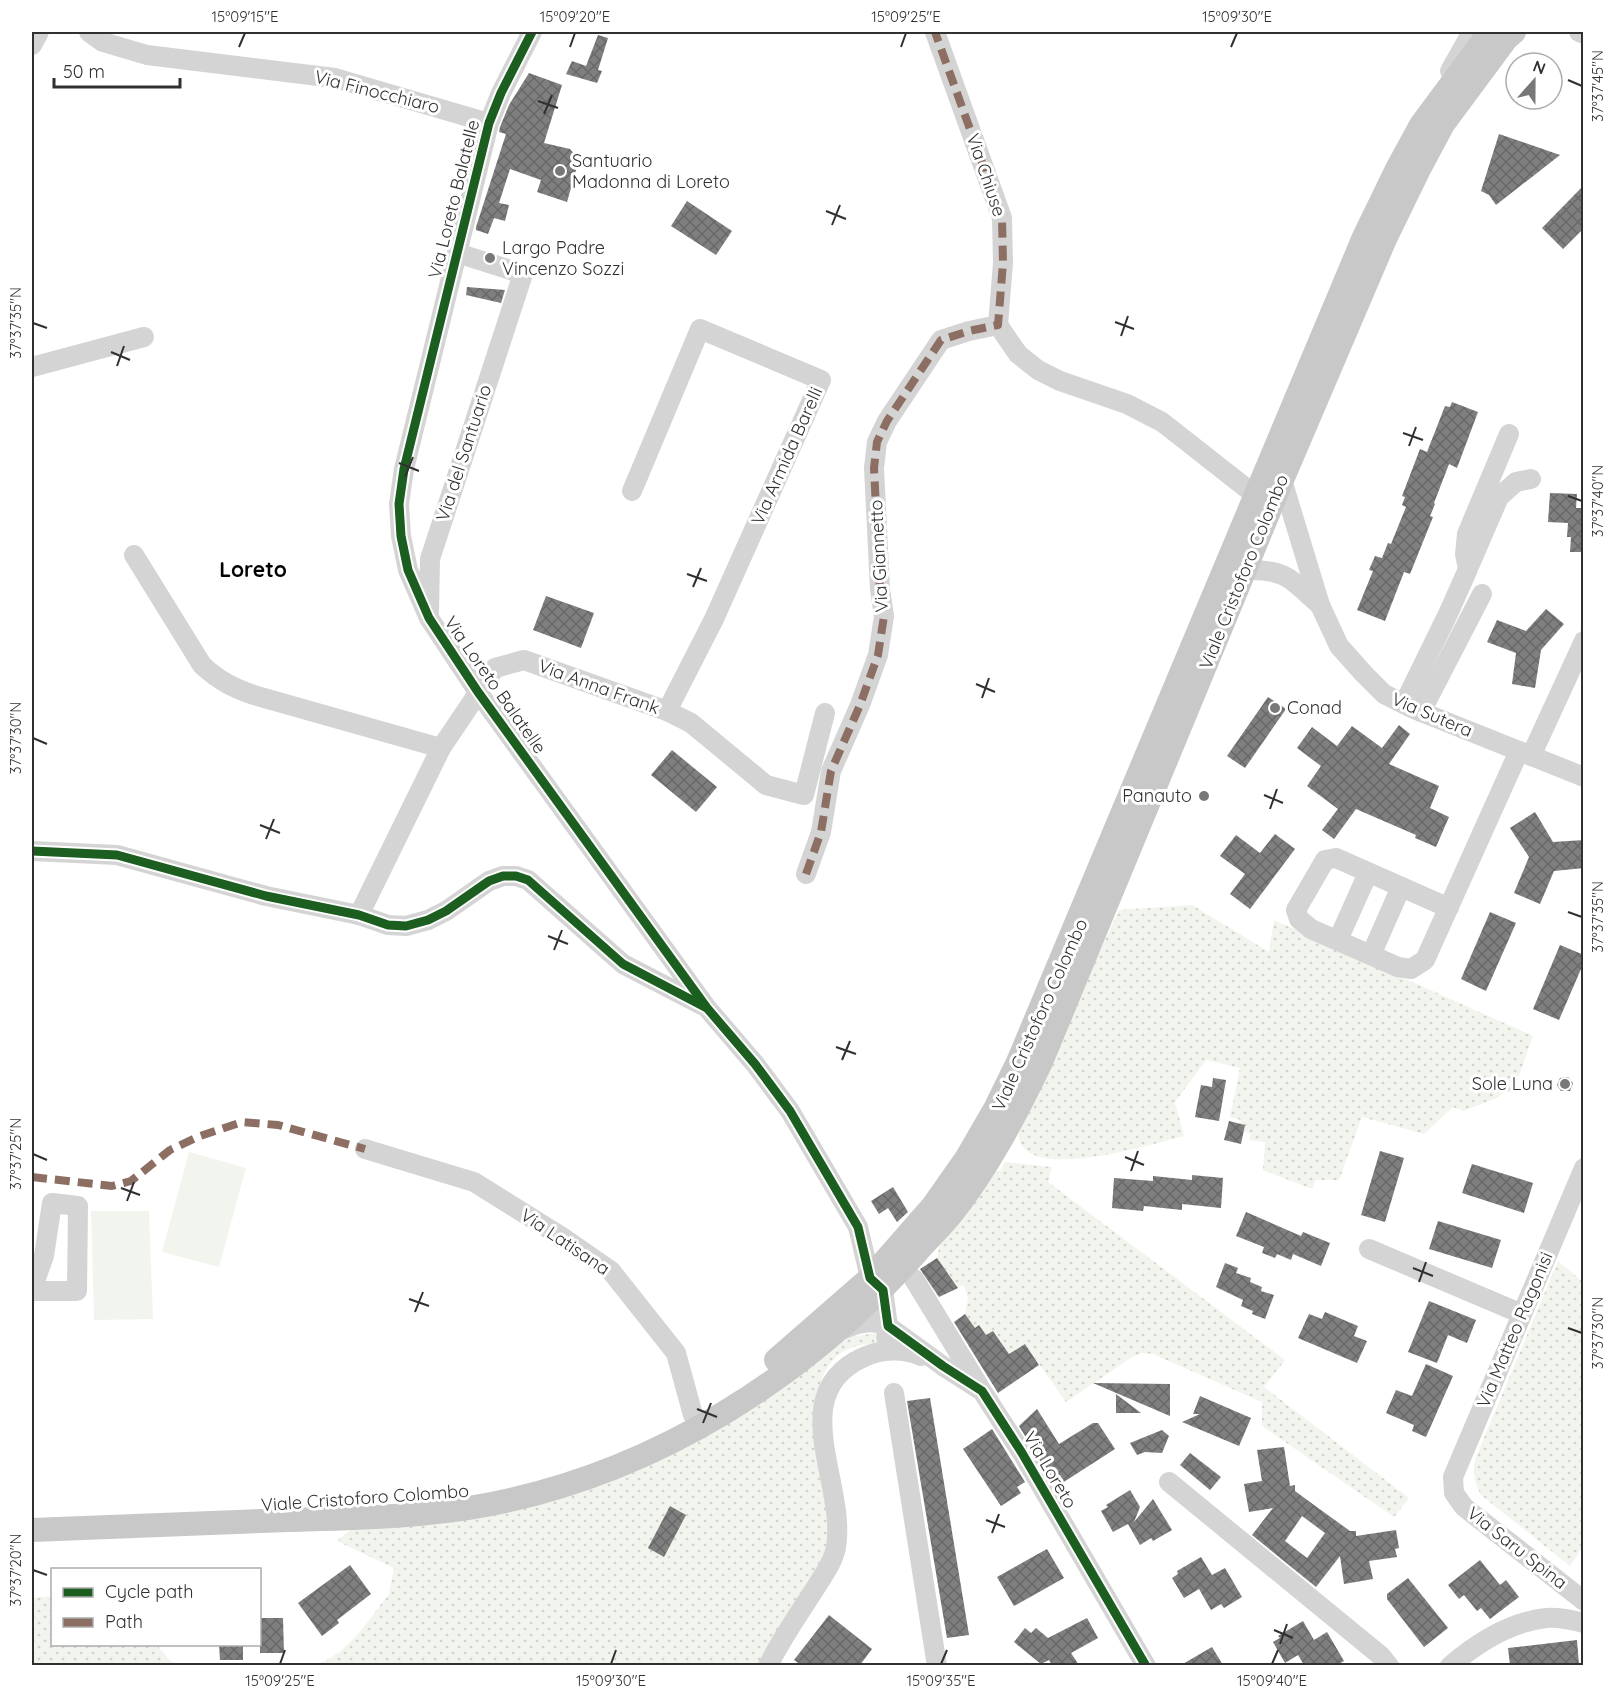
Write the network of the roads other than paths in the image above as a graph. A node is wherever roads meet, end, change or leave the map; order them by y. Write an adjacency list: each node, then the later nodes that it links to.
1 (39, 32): 10 (street)
2 (89, 32): 11 (street, Via Finocchiaro)
3 (532, 32): 11 (street, Via Loreto Balatelle)
4 (935, 32): 14 (street, Via Chiuse)
5 (1472, 32): 12 (street)
6 (1490, 32): 12 (main road, Viale Cristoforo Colombo)
7 (1514, 32): 19 (main road, Viale Cristoforo Colombo)
8 (1579, 32): 9 (street)
9 (1584, 34)
10 (32, 45)
11 (489, 123): 13 (street, Via Loreto Balatelle)
12 (1421, 125): 21 (main road, Viale Cristoforo Colombo)
13 (457, 253): 27 (street, Via Loreto Balatelle); 27 (street, Via del Santuario)
14 (998, 325): 21 (street); 37 (street, Via Giannetto)
15 (144, 337): 16 (street)
16 (32, 367)
17 (1509, 434): 23 (street)
18 (1532, 479): 23 (street)
19 (1282, 480): 24 (main road, Viale Cristoforo Colombo); 26 (street, Via Sutera)
20 (633, 491): 31 (street, Via Armida Barelli)
21 (1255, 495): 51 (main road, Viale Cristoforo Colombo)
22 (134, 555): 33 (street)
23 (1468, 569): 30 (street)
24 (1246, 570): 26 (street); 51 (main road, Viale Cristoforo Colombo)
25 (1482, 594): 30 (street)
26 (1320, 605): 30 (street, Via Sutera)
27 (429, 618): 29 (street, Via Loreto Balatelle)
28 (1584, 641): 34 (street)
29 (478, 692): 31 (street, Via Anna Frank); 33 (street, Via Anna Frank); 46 (street, Via Loreto Balatelle)
30 (1412, 708): 34 (street, Via Sutera)
31 (667, 711): 36 (street, Via Anna Frank)
32 (825, 713): 36 (street)
33 (441, 748): 43 (street, Via Anna Frank)
34 (1525, 754): 35 (street, Via Sutera); 42 (street)
35 (1584, 777)
36 (804, 795): 37 (street, Via Anna Frank)
37 (824, 806): 39 (street, Via Giannetto)
38 (32, 851): 43 (street)
39 (806, 873)
40 (1368, 873): 41 (street); 44 (street); 44 (street)
41 (1401, 887): 42 (street); 45 (street)
42 (1449, 908): 45 (street)
43 (359, 915): 46 (street)
44 (1338, 940): 45 (street)
45 (1371, 955)
46 (707, 1008): 51 (street, Via Loreto Balatelle)
47 (365, 1149): 60 (street, Via Latisana)
48 (1584, 1168): 53 (street, Via Matteo Ragonisi)
49 (1369, 1249): 53 (street)
50 (914, 1279): 58 (street)
51 (877, 1284): 54 (street, Via Loreto Balatelle); 55 (main road, Viale Cristoforo Colombo); 60 (main road, Viale Cristoforo Colombo)
52 (32, 1290): 52 (street)
53 (1522, 1314): 62 (street, Via Matteo Ragonisi)
54 (888, 1326): 55 (street); 56 (street); 57 (street, Via Loreto)
55 (836, 1332): 64 (main road, Viale Cristoforo Colombo)
56 (881, 1352): 57 (street); 67 (street)
57 (943, 1366): 58 (street, Via Loreto)
58 (982, 1391): 69 (street, Via Loreto)
59 (894, 1393): 68 (street)
60 (693, 1415): 63 (main road, Viale Cristoforo Colombo)
61 (1170, 1482): 70 (street)
62 (1454, 1493): 65 (street, Via Saru Spina)
63 (32, 1520)
64 (32, 1530)
65 (1584, 1601)
66 (1584, 1623): 71 (street)
67 (768, 1665)
68 (937, 1665)
69 (1146, 1665)
70 (1389, 1665)
71 (1450, 1665)

